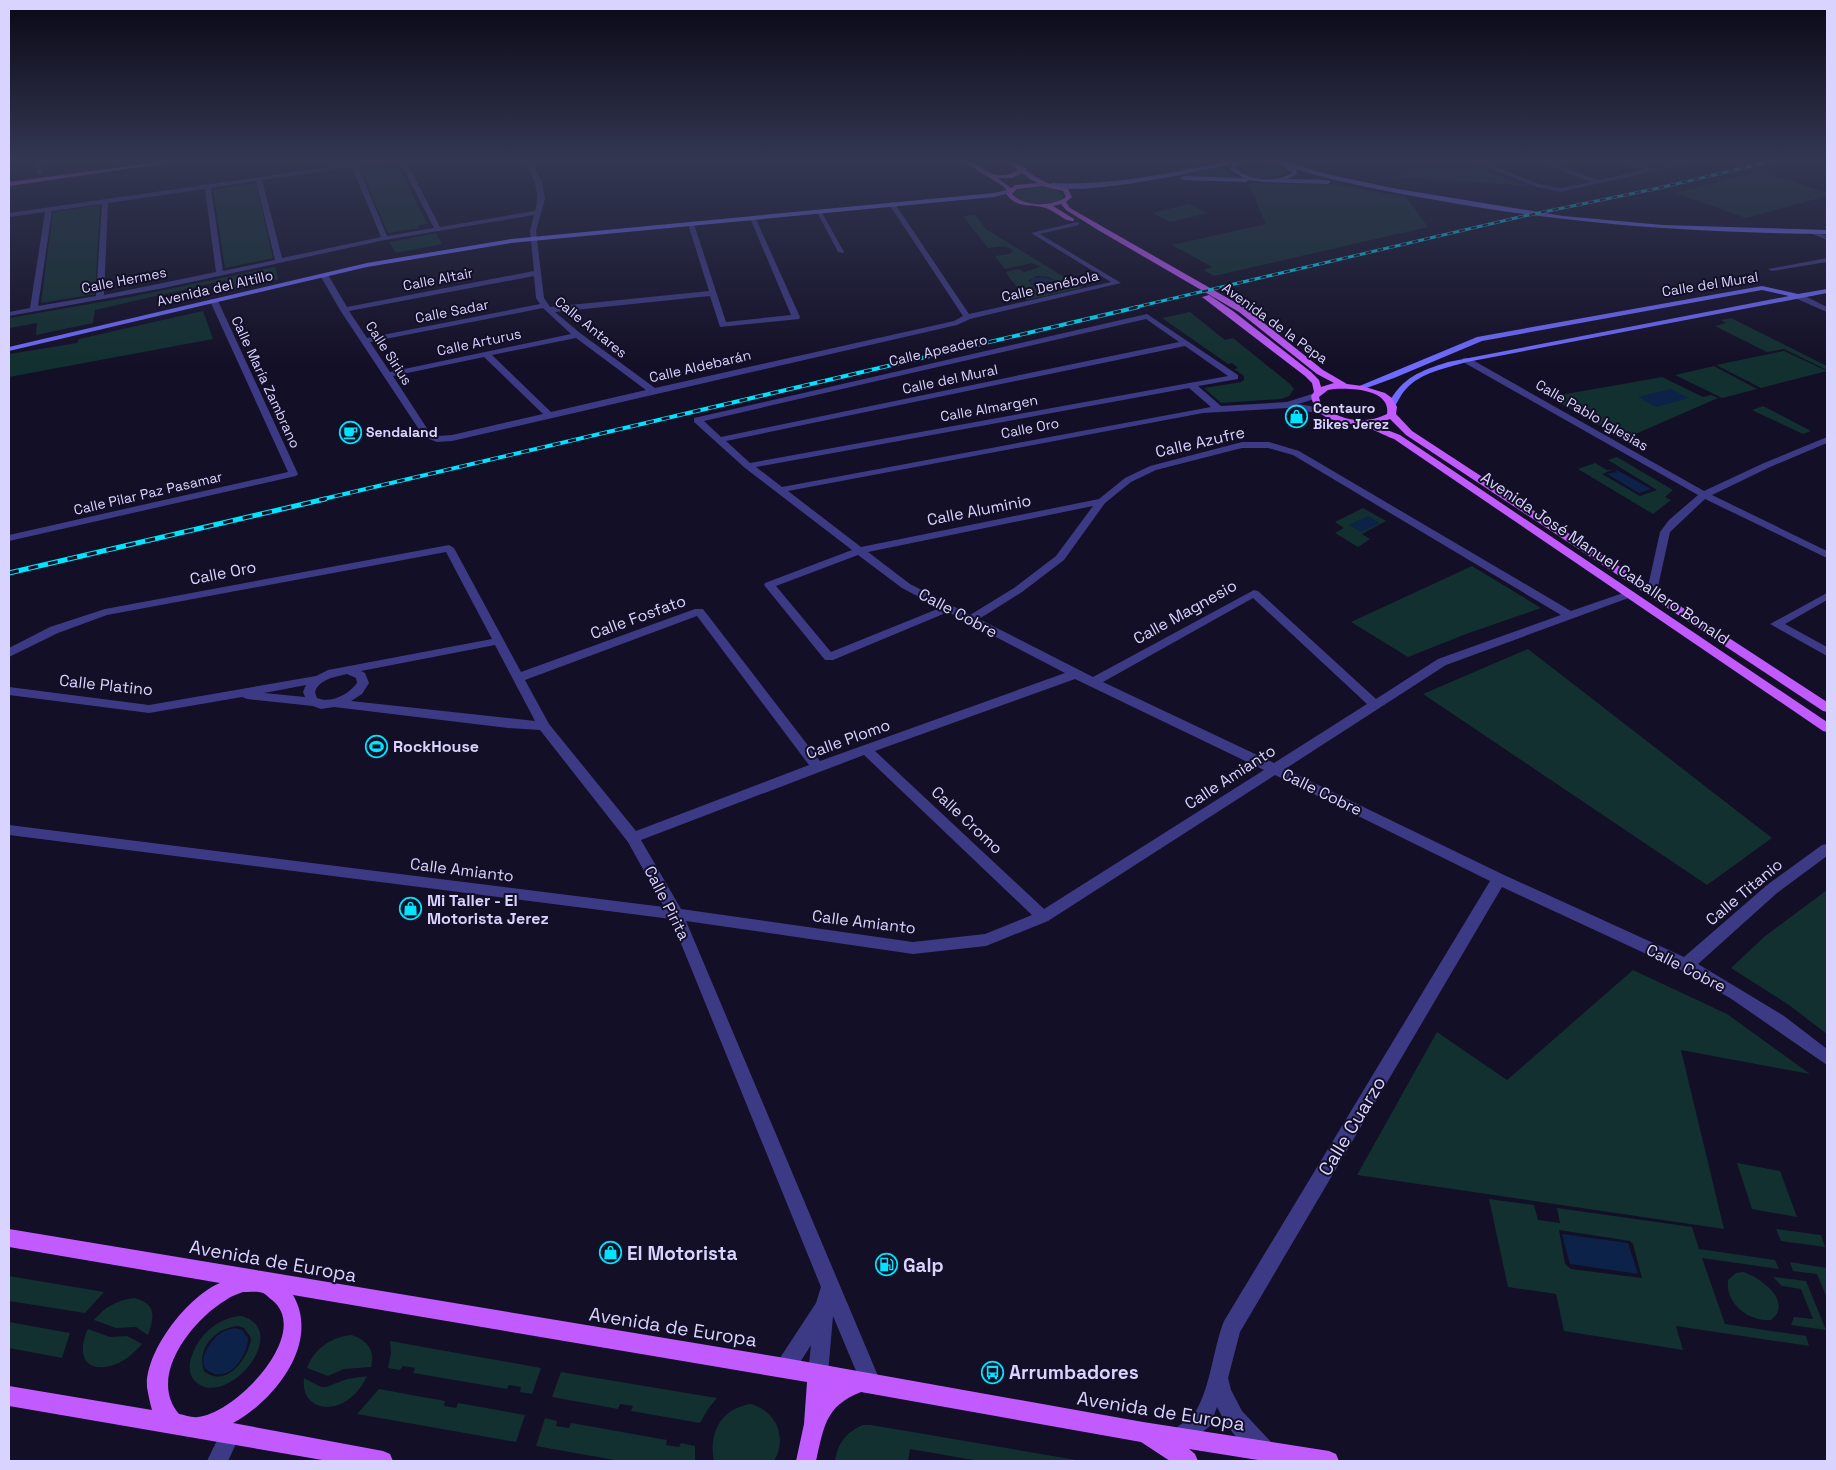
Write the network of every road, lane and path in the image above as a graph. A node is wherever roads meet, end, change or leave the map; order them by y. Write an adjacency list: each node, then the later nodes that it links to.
1 (46, 228): 36 (street)
2 (104, 228): 33 (street)
3 (214, 228): 28 (street)
4 (271, 228): 25 (street)
5 (381, 228): 20 (street)
6 (446, 228): 17 (street, Calle Hermes)
7 (534, 228): 22 (street, Calle Antares)
8 (653, 228): 22 (street, Avenida del Altillo)
9 (692, 228): 31 (street)
10 (758, 228): 31 (street)
11 (827, 228): 23 (street)
12 (908, 228): 40 (street)
13 (1060, 228): 40 (street, Calle Denébola)
14 (1084, 228): 53 (main road, Avenida de la Pepa)
15 (1098, 228): 50 (main road, Avenida de la Pepa)
16 (1689, 228): 18 (street)
17 (438, 229): 20 (street, Calle Hermes)
18 (1812, 232): 19 (street); 21 (street)
19 (1827, 232)
20 (385, 238): 25 (street, Calle Hermes)
21 (1827, 238)
22 (534, 239): 27 (street, Calle Antares); 29 (street, Avenida del Altillo)
23 (841, 252)
24 (1827, 260): 26 (street)
25 (279, 261): 28 (street, Calle Hermes)
26 (1772, 269)
27 (536, 273): 35 (street, Calle Antares); 37 (street, Calle Altair)
28 (220, 274): 33 (street, Calle Hermes)
29 (324, 275): 34 (street, Avenida del Altillo); 37 (street, Calle Sirius)
30 (1827, 291): 32 (street)
31 (714, 293): 35 (street, Calle Sadar)
32 (1798, 296): 38 (street); 46 (street, Calle del Mural); 51 (street, Calle del Mural)
33 (100, 298): 36 (street, Calle Hermes)
34 (214, 301): 44 (street, Avenida del Altillo); 65 (street, Calle María Zambrano)
35 (546, 308): 41 (street, Calle Antares); 42 (street, Calle Sadar)
36 (34, 309): 39 (street, Calle Hermes)
37 (344, 310): 42 (street, Calle Sirius)
38 (1827, 310)
39 (9, 314)
40 (967, 317): 52 (street, Calle Aldebarán)
41 (577, 335): 45 (street, Calle Arturus); 52 (street, Calle Antares)
42 (365, 341): 47 (street, Calle Sirius)
43 (1186, 343): 48 (street, Calle Apeadero); 62 (street, Calle del Mural); 62 (street, Calle Apeadero)
44 (9, 349)
45 (487, 354): 47 (street, Calle Arturus); 58 (street)
46 (1466, 360): 54 (street, Calle del Mural); 67 (street, Calle Pablo Iglesias)
47 (387, 375): 61 (street, Calle Sirius)
48 (1235, 378): 49 (street, Calle Almargen)
49 (1191, 385): 56 (street); 64 (street, Calle Almargen)
50 (1345, 386): 51 (main road); 53 (main road)
51 (1360, 387): 54 (main road)
52 (653, 390): 58 (street, Calle Aldebarán)
53 (1317, 394): 55 (street, Calle Oro); 57 (main road, Avenida de la Pepa)
54 (1392, 404): 59 (main road)
55 (1288, 405): 56 (street, Calle Oro); 57 (street, Calle Oro)
56 (1219, 408): 66 (street, Calle Oro)
57 (1322, 411): 60 (main road)
58 (549, 415): 61 (street, Calle Aldebarán)
59 (1391, 415): 60 (main road); 73 (main road, Avenida José Manuel Caballero Bonald)
60 (1362, 423): 74 (main road, Avenida José Manuel Caballero Bonald)
61 (438, 438)
62 (719, 440): 64 (street, Calle Apeadero)
63 (1827, 440): 67 (street)
64 (748, 466): 66 (street, Calle Cobre)
65 (293, 474): 69 (street, Calle Pilar Paz Pasamar)
66 (780, 490): 71 (street, Calle Cobre)
67 (1704, 495): 72 (street, Calle Pablo Iglesias); 73 (street)
68 (1102, 501): 71 (street, Calle Aluminio); 79 (street, Calle Azufre); 80 (street, Calle Azufre)
69 (9, 538)
70 (449, 548): 81 (street, Calle Pirita); 83 (street, Calle Oro)
71 (860, 550): 77 (street, Calle Cobre); 77 (street, Calle Aluminio)
72 (1827, 555)
73 (1652, 591): 94 (main road, Avenida José Manuel Caballero Bonald)
74 (1630, 594): 79 (street, Calle Amianto); 96 (main road, Avenida José Manuel Caballero Bonald)
75 (1827, 596): 76 (street)
76 (1816, 603): 78 (street); 82 (street)
77 (949, 608): 80 (street, Calle Cobre)
78 (1827, 608)
79 (1569, 615): 93 (street, Calle Amianto)
80 (970, 620): 85 (street, Calle Cobre)
81 (498, 641): 84 (street); 86 (street, Calle Pirita)
82 (1827, 652)
83 (9, 653)
84 (348, 670): 87 (street, Calle Platino); 92 (street)
85 (1076, 674): 88 (street, Calle Cobre); 97 (street, Calle Plomo)
86 (518, 678): 95 (street, Calle Pirita); 98 (street, Calle Fosfato)
87 (319, 679): 90 (street, Calle Platino); 91 (street)
88 (1093, 682): 93 (street, Calle Magnesio); 99 (street, Calle Cobre)
89 (9, 691): 90 (street, Calle Platino)
90 (230, 694): 91 (street, Calle Platino)
91 (316, 702): 92 (street, Calle Platino)
92 (334, 704): 95 (street)
93 (1375, 705): 99 (street, Calle Amianto)
94 (1827, 708)
95 (544, 726): 101 (street, Calle Pirita)
96 (1827, 728)
97 (866, 750): 98 (street, Calle Plomo); 105 (street, Calle Cromo)
98 (818, 767): 101 (street, Calle Plomo)
99 (1274, 769): 103 (street, Calle Cobre); 105 (street, Calle Amianto)
100 (9, 830): 104 (street, Calle Amianto)
101 (632, 838): 104 (street, Calle Pirita)
102 (1827, 849): 106 (street, Calle Titanio)
103 (1499, 880): 106 (street, Calle Cobre); 114 (street, Calle Cuarzo)
104 (676, 914): 105 (street, Calle Amianto); 110 (street, Calle Pirita)
105 (1043, 917)
106 (1686, 965): 107 (street, Calle Cobre)
107 (1827, 1058)
108 (9, 1238): 109 (main road, Avenida de Europa)
109 (263, 1282): 112 (main road, Avenida de Europa); 117 (main road); 119 (main road)
110 (830, 1287): 111 (street); 115 (street, Calle Pirita)
111 (824, 1308): 112 (street); 113 (street)
112 (785, 1368): 113 (main road, Avenida de Europa)
113 (818, 1374): 115 (main road, Avenida de Europa); 118 (main road)
114 (1218, 1378): 122 (street, Calle Cuarzo); 123 (street)
115 (866, 1382): 118 (main road); 120 (main road, Avenida de Europa)
116 (9, 1396): 117 (main road)
117 (174, 1424): 119 (main road)
118 (814, 1424): 126 (main road)
119 (196, 1428): 121 (main road)
120 (1144, 1432): 122 (main road, Avenida de Europa); 127 (main road)
121 (231, 1433): 124 (street); 125 (main road)
122 (1179, 1438): 123 (main road, Avenida de Europa)
123 (1266, 1451): 128 (main road, Avenida de Europa)
124 (217, 1461)
125 (383, 1461)
126 (806, 1461)
127 (1188, 1461)
128 (1329, 1461)

